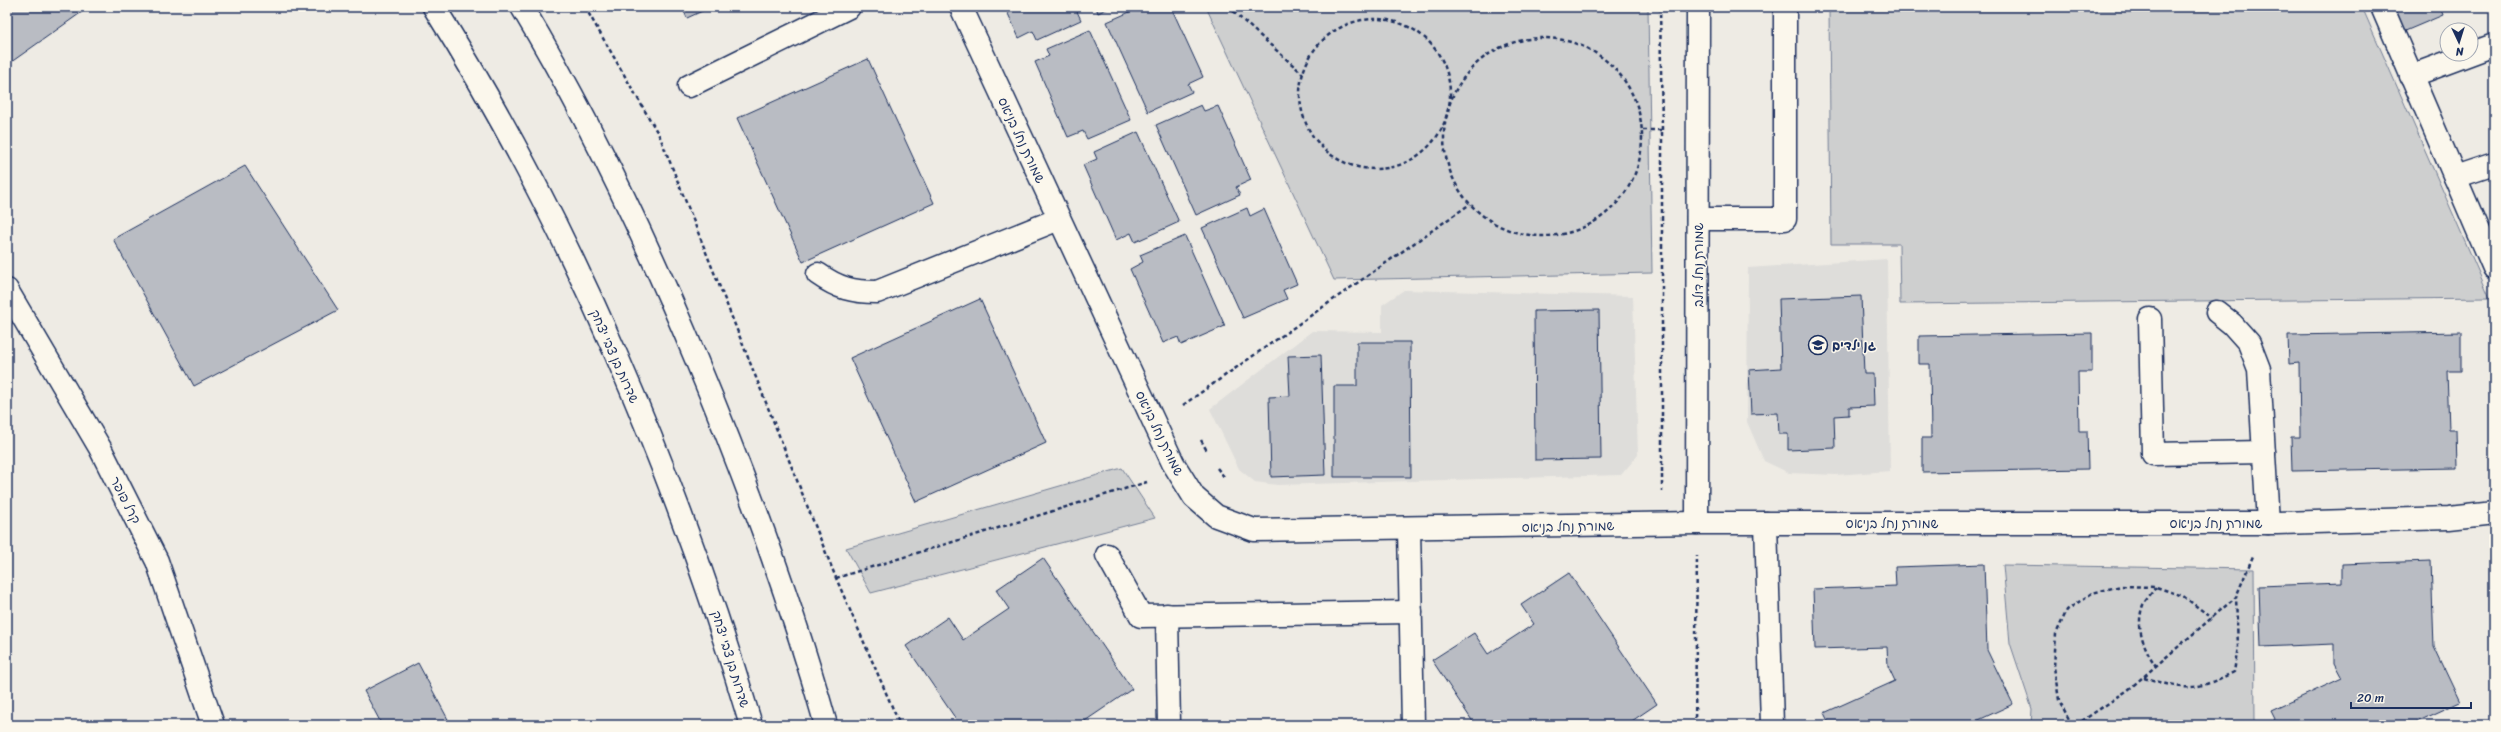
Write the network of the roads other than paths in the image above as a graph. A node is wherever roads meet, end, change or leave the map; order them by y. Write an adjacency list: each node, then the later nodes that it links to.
1 (434, 7): 31 (street, שדרות בן צבי יצחק)
2 (522, 7): 29 (street)
3 (849, 7): 10 (street)
4 (961, 7): 13 (street, שמורת נחל בניאס)
5 (1698, 7): 14 (street, שמורת נחל דולב)
6 (1785, 7): 14 (street)
7 (2382, 7): 9 (street)
8 (2494, 46): 9 (street)
9 (2411, 76): 12 (street)
10 (689, 86)
11 (2494, 164): 12 (street)
12 (2455, 177): 15 (street)
13 (1059, 219): 16 (street); 25 (street, שמורת נחל בניאס)
14 (1698, 219): 24 (street, שמורת נחל דולב)
15 (2494, 268)
16 (818, 274)
17 (7, 290): 30 (street, קרל פופר)
18 (2217, 312): 20 (street)
19 (2150, 319): 20 (street)
20 (2264, 452): 23 (street)
21 (2494, 513): 23 (street, שמורת נחל בניאס)
22 (1766, 523): 23 (street, שמורת נחל בניאס); 24 (street, שמורת נחל בניאס); 34 (street)
23 (2268, 523)
24 (1697, 524): 25 (street, שמורת נחל בניאס)
25 (1409, 529): 27 (street)
26 (1107, 555): 28 (street)
27 (1411, 612): 28 (street); 33 (street)
28 (1167, 615): 32 (street)
29 (827, 724)
30 (213, 725)
31 (751, 725)
32 (1169, 725)
33 (1413, 725)
34 (1772, 725)

